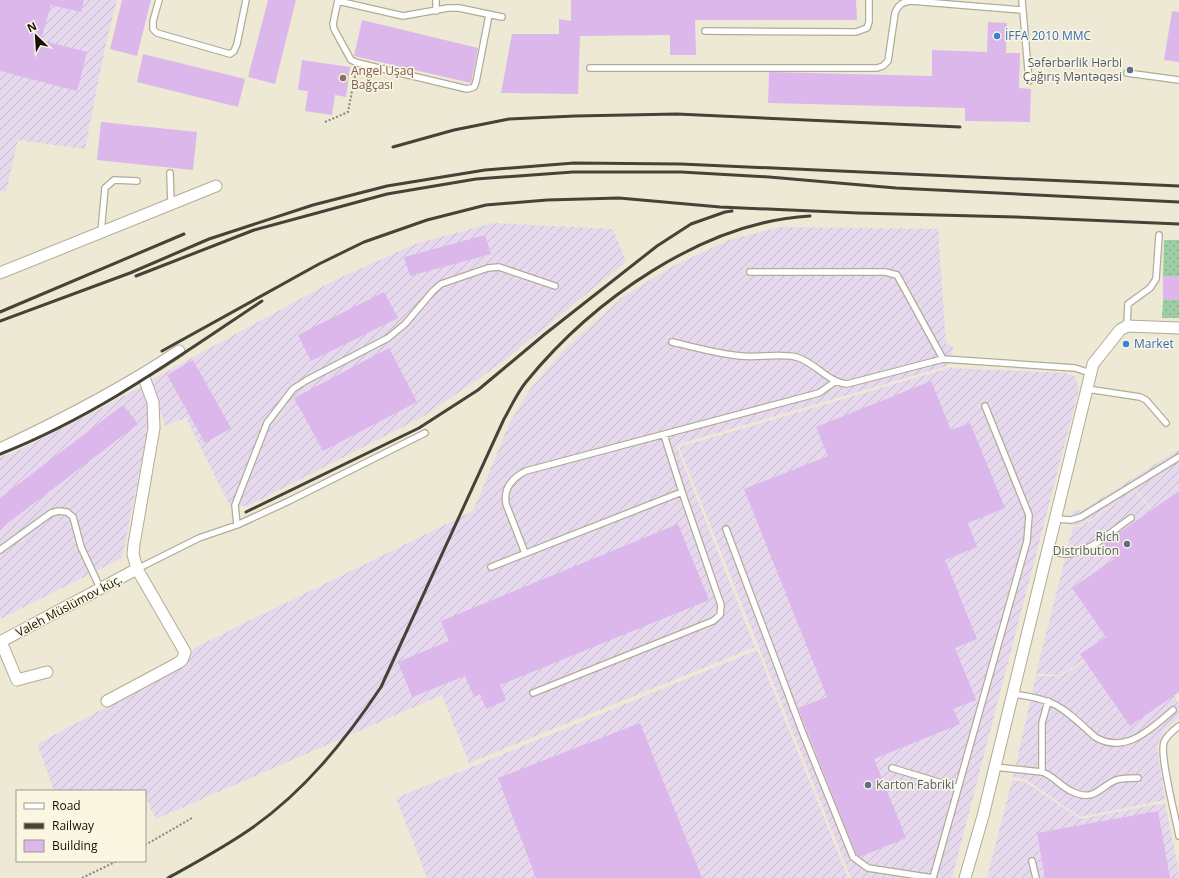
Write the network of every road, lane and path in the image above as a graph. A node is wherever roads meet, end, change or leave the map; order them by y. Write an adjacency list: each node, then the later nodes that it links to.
1 (159, 0): 2 (lane)
2 (246, 0)
3 (338, 0): 9 (lane); 13 (lane)
4 (436, 0): 9 (lane)
5 (869, 0): 12 (lane)
6 (1022, 0): 8 (lane)
7 (903, 1): 8 (lane); 14 (lane)
8 (1022, 10): 17 (lane)
9 (436, 11): 10 (lane)
10 (489, 15): 11 (lane); 13 (lane)
11 (502, 18)
12 (705, 31)
13 (358, 63): 18 (path)
14 (590, 68)
15 (1127, 73): 16 (lane)
16 (1179, 80)
17 (1029, 81)
18 (325, 122)
19 (170, 173): 22 (lane)
20 (137, 181): 23 (lane)
21 (216, 186): 22 (street)
22 (171, 204): 23 (street)
23 (101, 232): 26 (street)
24 (1159, 235): 28 (lane)
25 (750, 272): 32 (lane)
26 (0, 273)
27 (555, 286): 46 (lane)
28 (1126, 326): 29 (street); 33 (street)
29 (1179, 328)
30 (672, 342): 35 (lane)
31 (179, 351): 34 (street)
32 (943, 359): 33 (lane); 35 (lane)
33 (1090, 373): 36 (street)
34 (143, 375): 41 (street); 52 (street)
35 (836, 381): 40 (lane)
36 (1086, 389): 38 (lane); 45 (street)
37 (985, 406): 66 (lane)
38 (1166, 423)
39 (425, 433): 46 (lane)
40 (664, 435): 43 (lane); 50 (lane)
41 (0, 449)
42 (1179, 457): 45 (lane)
43 (682, 492): 50 (lane); 56 (lane)
44 (1131, 518): 49 (lane)
45 (1055, 519): 49 (street)
46 (237, 524): 52 (lane)
47 (726, 529): 74 (lane)
48 (0, 550): 53 (lane)
49 (1047, 550): 57 (street)
50 (525, 553): 51 (lane)
51 (491, 567)
52 (137, 569): 53 (street, Valeh Müslümov küç.); 59 (street)
53 (101, 590): 54 (street, Valeh Müslümov küç.)
54 (0, 642): 55 (street)
55 (47, 672)
56 (533, 693)
57 (1012, 694): 58 (lane); 62 (street)
58 (1048, 700): 60 (lane); 64 (lane)
59 (107, 701)
60 (1173, 710)
61 (1179, 726): 67 (lane)
62 (994, 767): 64 (lane); 75 (street)
63 (892, 768): 66 (lane)
64 (1042, 772): 65 (lane)
65 (1138, 778)
66 (958, 788): 74 (lane)
67 (1176, 805): 69 (lane)
68 (192, 818): 70 (path)
69 (1179, 836)
70 (146, 844)
71 (1032, 861): 76 (lane)
72 (115, 862): 73 (path)
73 (82, 878)
74 (933, 878)
75 (965, 878)
76 (1036, 878)

